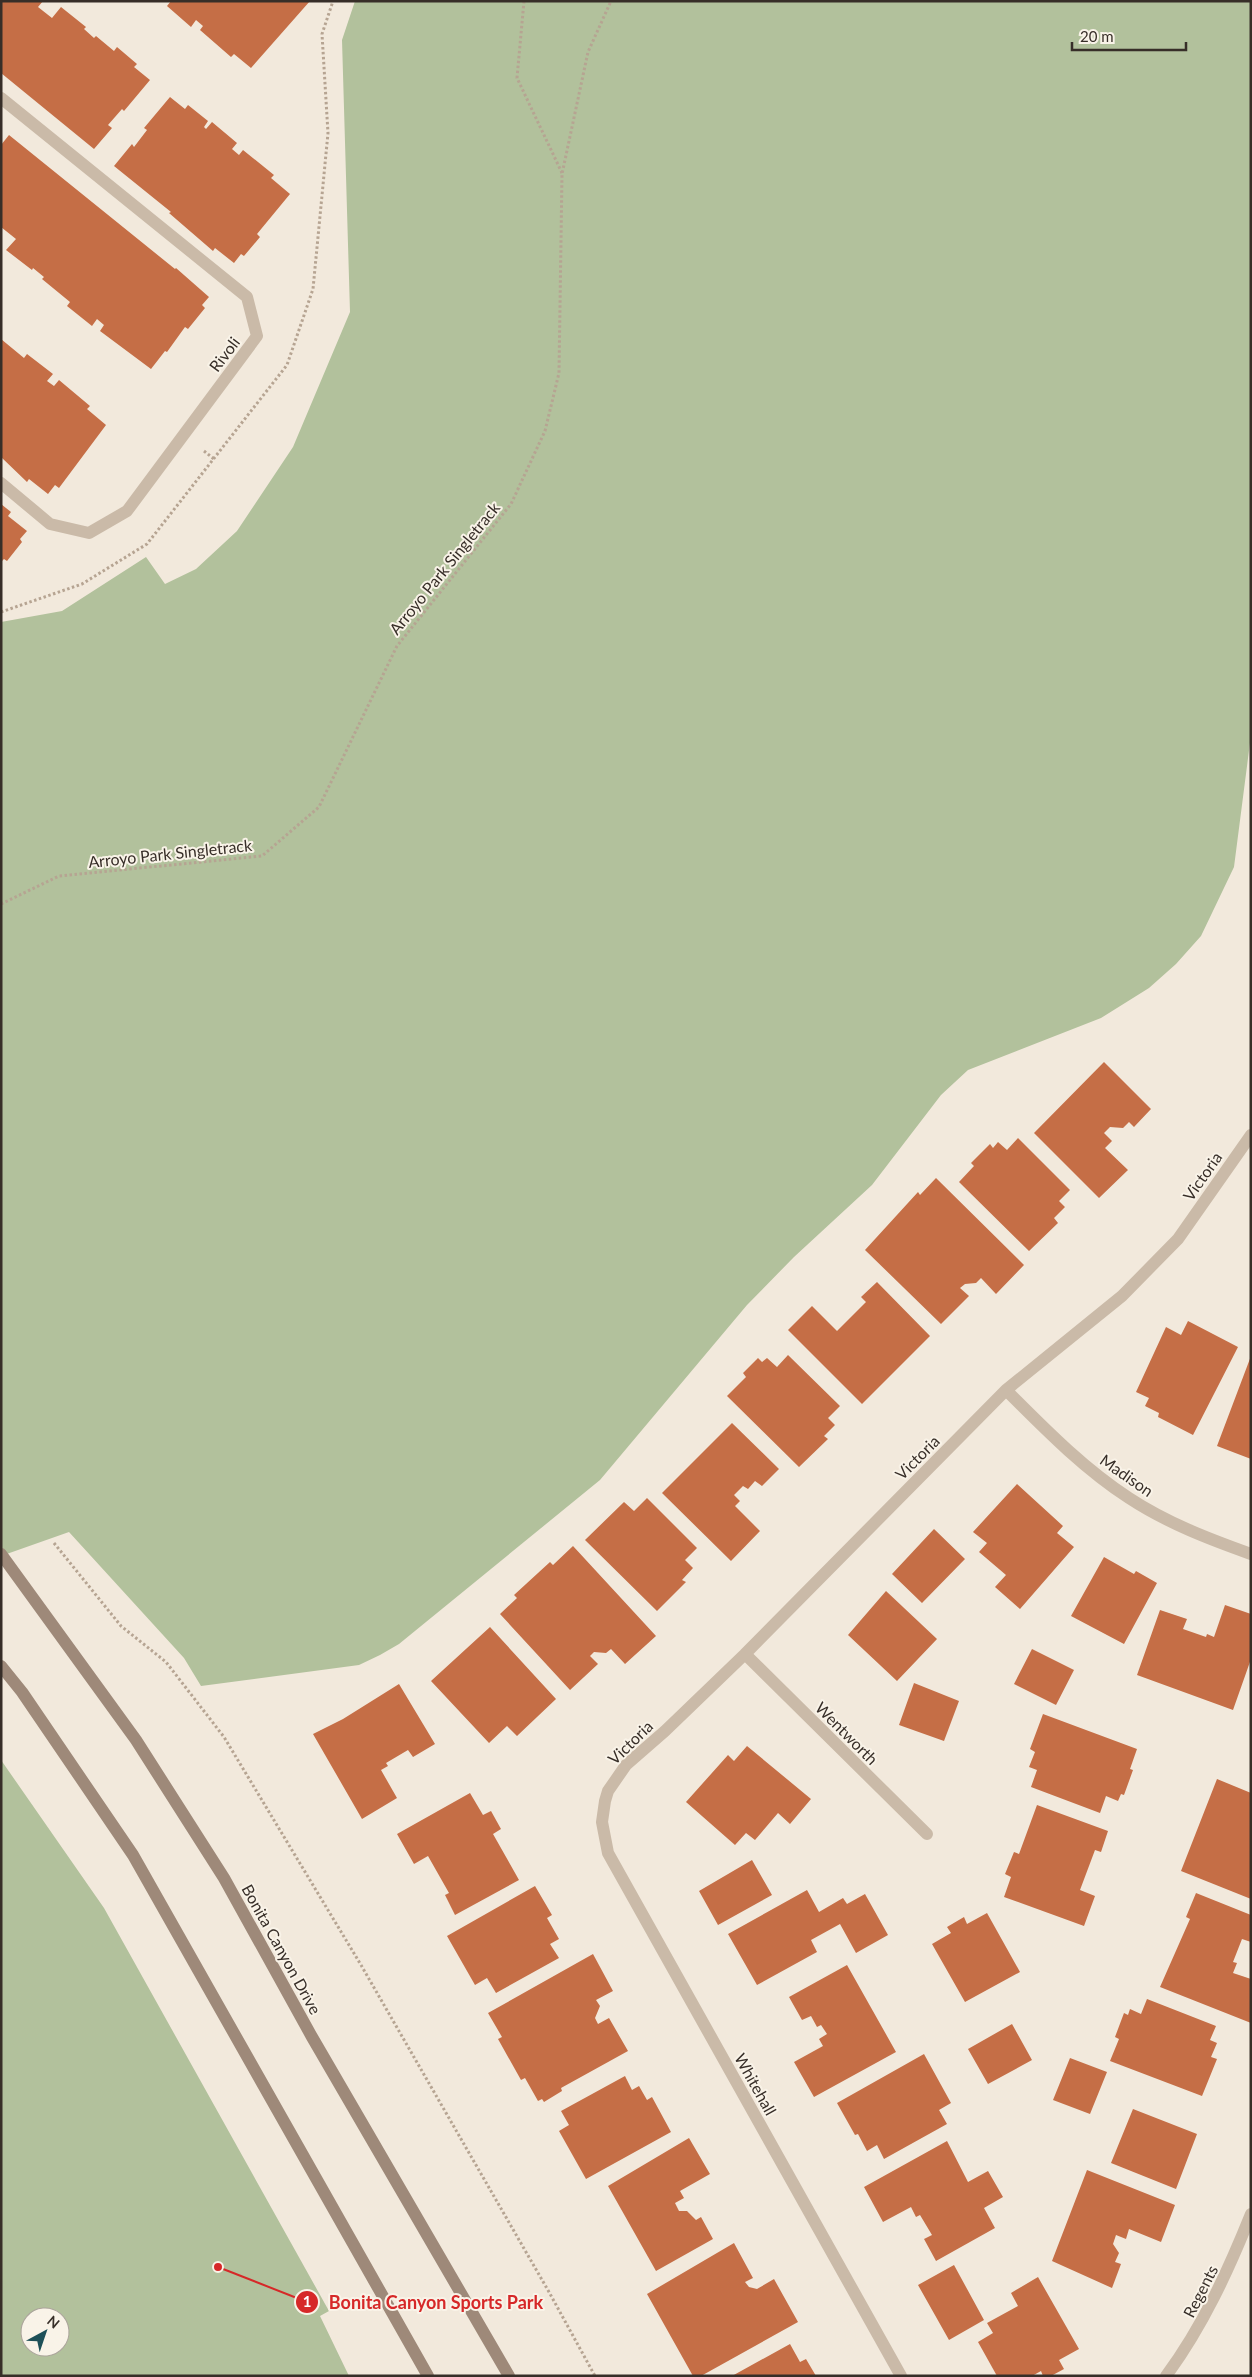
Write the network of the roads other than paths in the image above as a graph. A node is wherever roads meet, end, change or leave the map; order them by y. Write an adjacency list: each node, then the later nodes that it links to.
1 (1, 98): 2 (street, Rivoli)
2 (1, 483)
3 (1251, 1135): 4 (street, Victoria)
4 (1006, 1390): 5 (street, Madison); 7 (street, Victoria)
5 (1251, 1554)
6 (2, 1555): 13 (main road, Bonita Canyon Drive)
7 (745, 1654): 9 (street, Victoria); 10 (street, Wentworth)
8 (1, 1666): 12 (main road)
9 (605, 1801): 14 (street, Whitehall)
10 (927, 1834)
11 (1251, 2214): 15 (street, Regents)
12 (428, 2376)
13 (509, 2376)
14 (901, 2376)
15 (1166, 2376)

